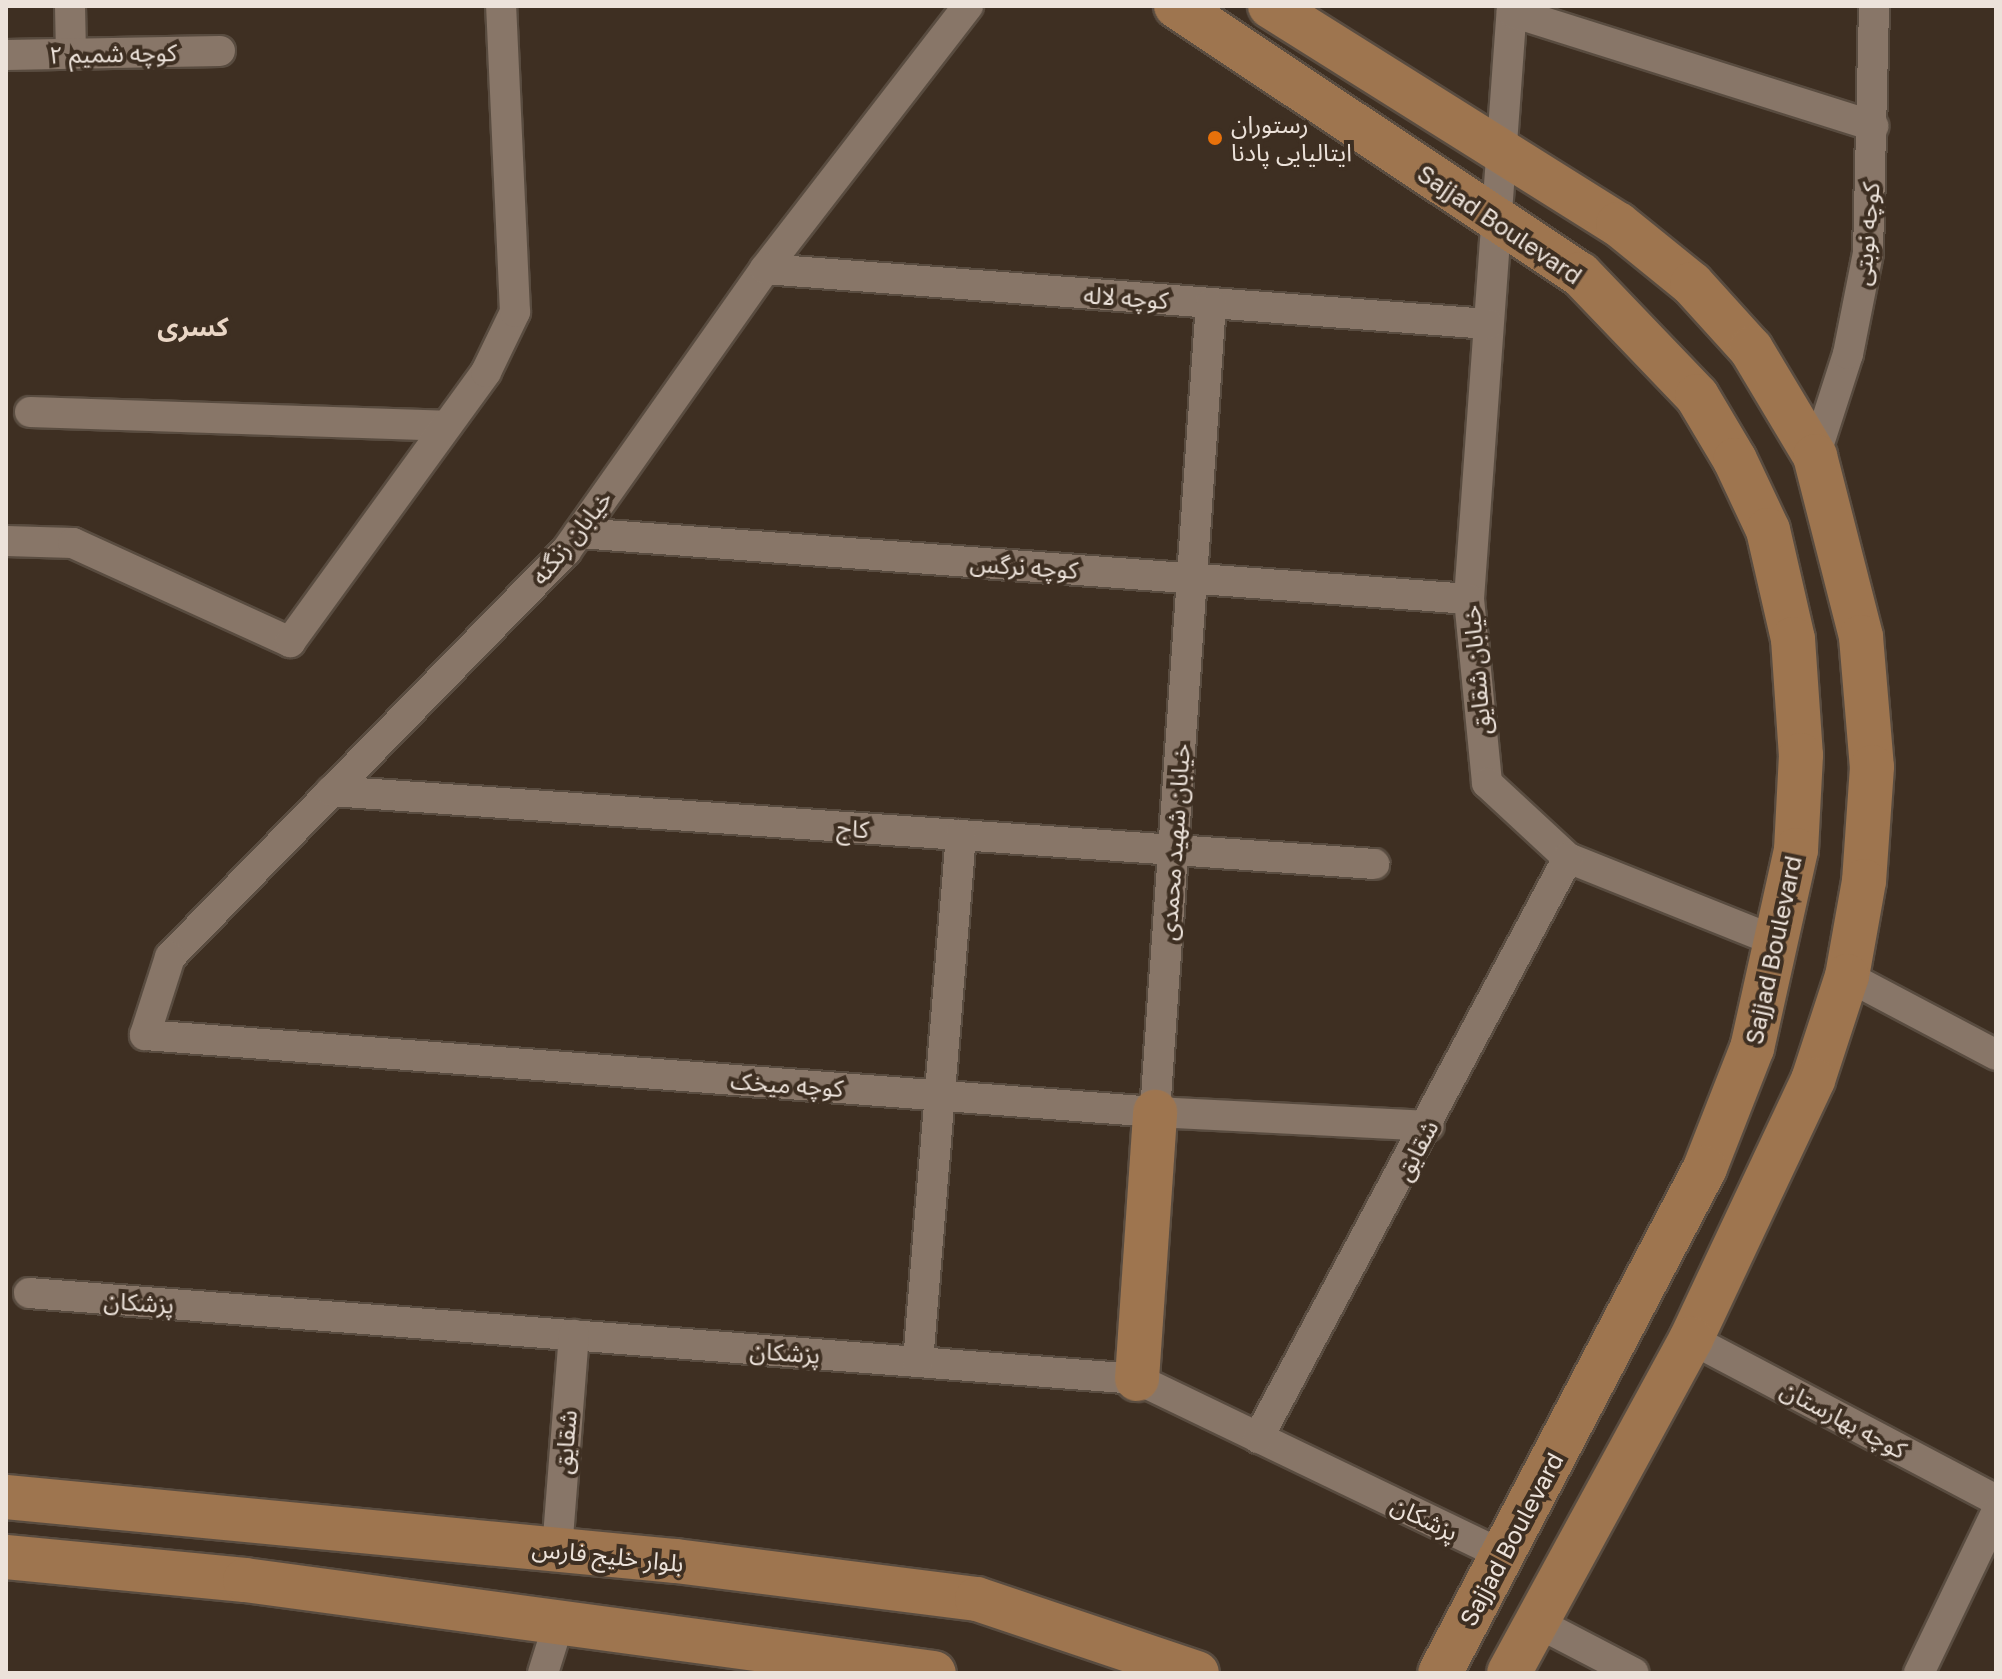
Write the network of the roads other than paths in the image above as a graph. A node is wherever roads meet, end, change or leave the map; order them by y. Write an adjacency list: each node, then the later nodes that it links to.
1 (70, 6): 9 (street)
2 (501, 6): 18 (street)
3 (968, 6): 14 (street, خیابان زنگنه)
4 (1176, 6): 13 (main road, Sajjad Boulevard)
5 (1270, 6): 12 (main road)
6 (1874, 6): 11 (street, کوچه نوبتی)
7 (1512, 9): 11 (street); 12 (street, خیابان شقایق)
8 (220, 51): 9 (street, کوچه شمیم ۲)
9 (71, 54): 10 (street, کوچه شمیم ۲)
10 (6, 55)
11 (1873, 126): 19 (street, کوچه نوبتی)
12 (1506, 152): 13 (street, خیابان شقایق); 19 (main road)
13 (1497, 220): 16 (street, خیابان شقایق); 29 (main road, Sajjad Boulevard)
14 (765, 269): 15 (street, کوچه لاله); 20 (street, خیابان زنگنه)
15 (1211, 304): 16 (street, کوچه لاله); 22 (street, خیابان شهید محمدی)
16 (1488, 324): 23 (street, خیابان شقایق)
17 (30, 412): 18 (street)
18 (446, 426): 21 (street)
19 (1815, 456): 30 (main road)
20 (579, 533): 22 (street, کوچه نرگس); 24 (street, خیابان زنگنه)
21 (6, 541)
22 (1192, 579): 23 (street, کوچه نرگس); 26 (street, خیابان شهید محمدی)
23 (1469, 599): 27 (street, خیابان شقایق)
24 (331, 791): 25 (street, کاج); 31 (street, خیابان زنگنه)
25 (961, 835): 26 (street, کاج); 33 (street)
26 (1173, 850): 28 (street, کاج); 34 (street, خیابان شهید محمدی)
27 (1568, 858): 29 (street, خیابان شقایق); 35 (street, شقایق)
28 (1374, 864)
29 (1780, 943): 46 (main road, Sajjad Boulevard)
30 (1847, 976): 32 (street); 38 (main road)
31 (145, 1035): 33 (street, کوچه میخک)
32 (1996, 1055)
33 (940, 1096): 34 (street, کوچه میخک); 39 (street)
34 (1155, 1112): 35 (street, کوچه میخک); 40 (main road, خیابان شهید محمدی)
35 (1429, 1126): 41 (street, شقایق)
36 (29, 1293): 37 (street, پزشکان)
37 (574, 1335): 39 (street, پزشکان); 45 (street, شقایق)
38 (1691, 1339): 43 (street, کوچه بهارستان); 49 (main road)
39 (918, 1362): 40 (street, پزشکان)
40 (1137, 1379): 41 (street, پزشکان)
41 (1258, 1438): 46 (street, پزشکان)
42 (6, 1497): 45 (main road, بلوار خلیج فارس)
43 (1996, 1500)
44 (1996, 1513): 56 (street)
45 (557, 1550): 52 (main road, بلوار خلیج فارس)
46 (1503, 1555): 53 (main road, Sajjad Boulevard)
47 (6, 1557): 48 (main road)
48 (559, 1622): 50 (street); 51 (main road)
49 (1536, 1622): 54 (main road); 55 (street)
50 (543, 1673)
51 (934, 1673)
52 (1197, 1673)
53 (1440, 1673)
54 (1509, 1673)
55 (1634, 1673)
56 (1919, 1673)

